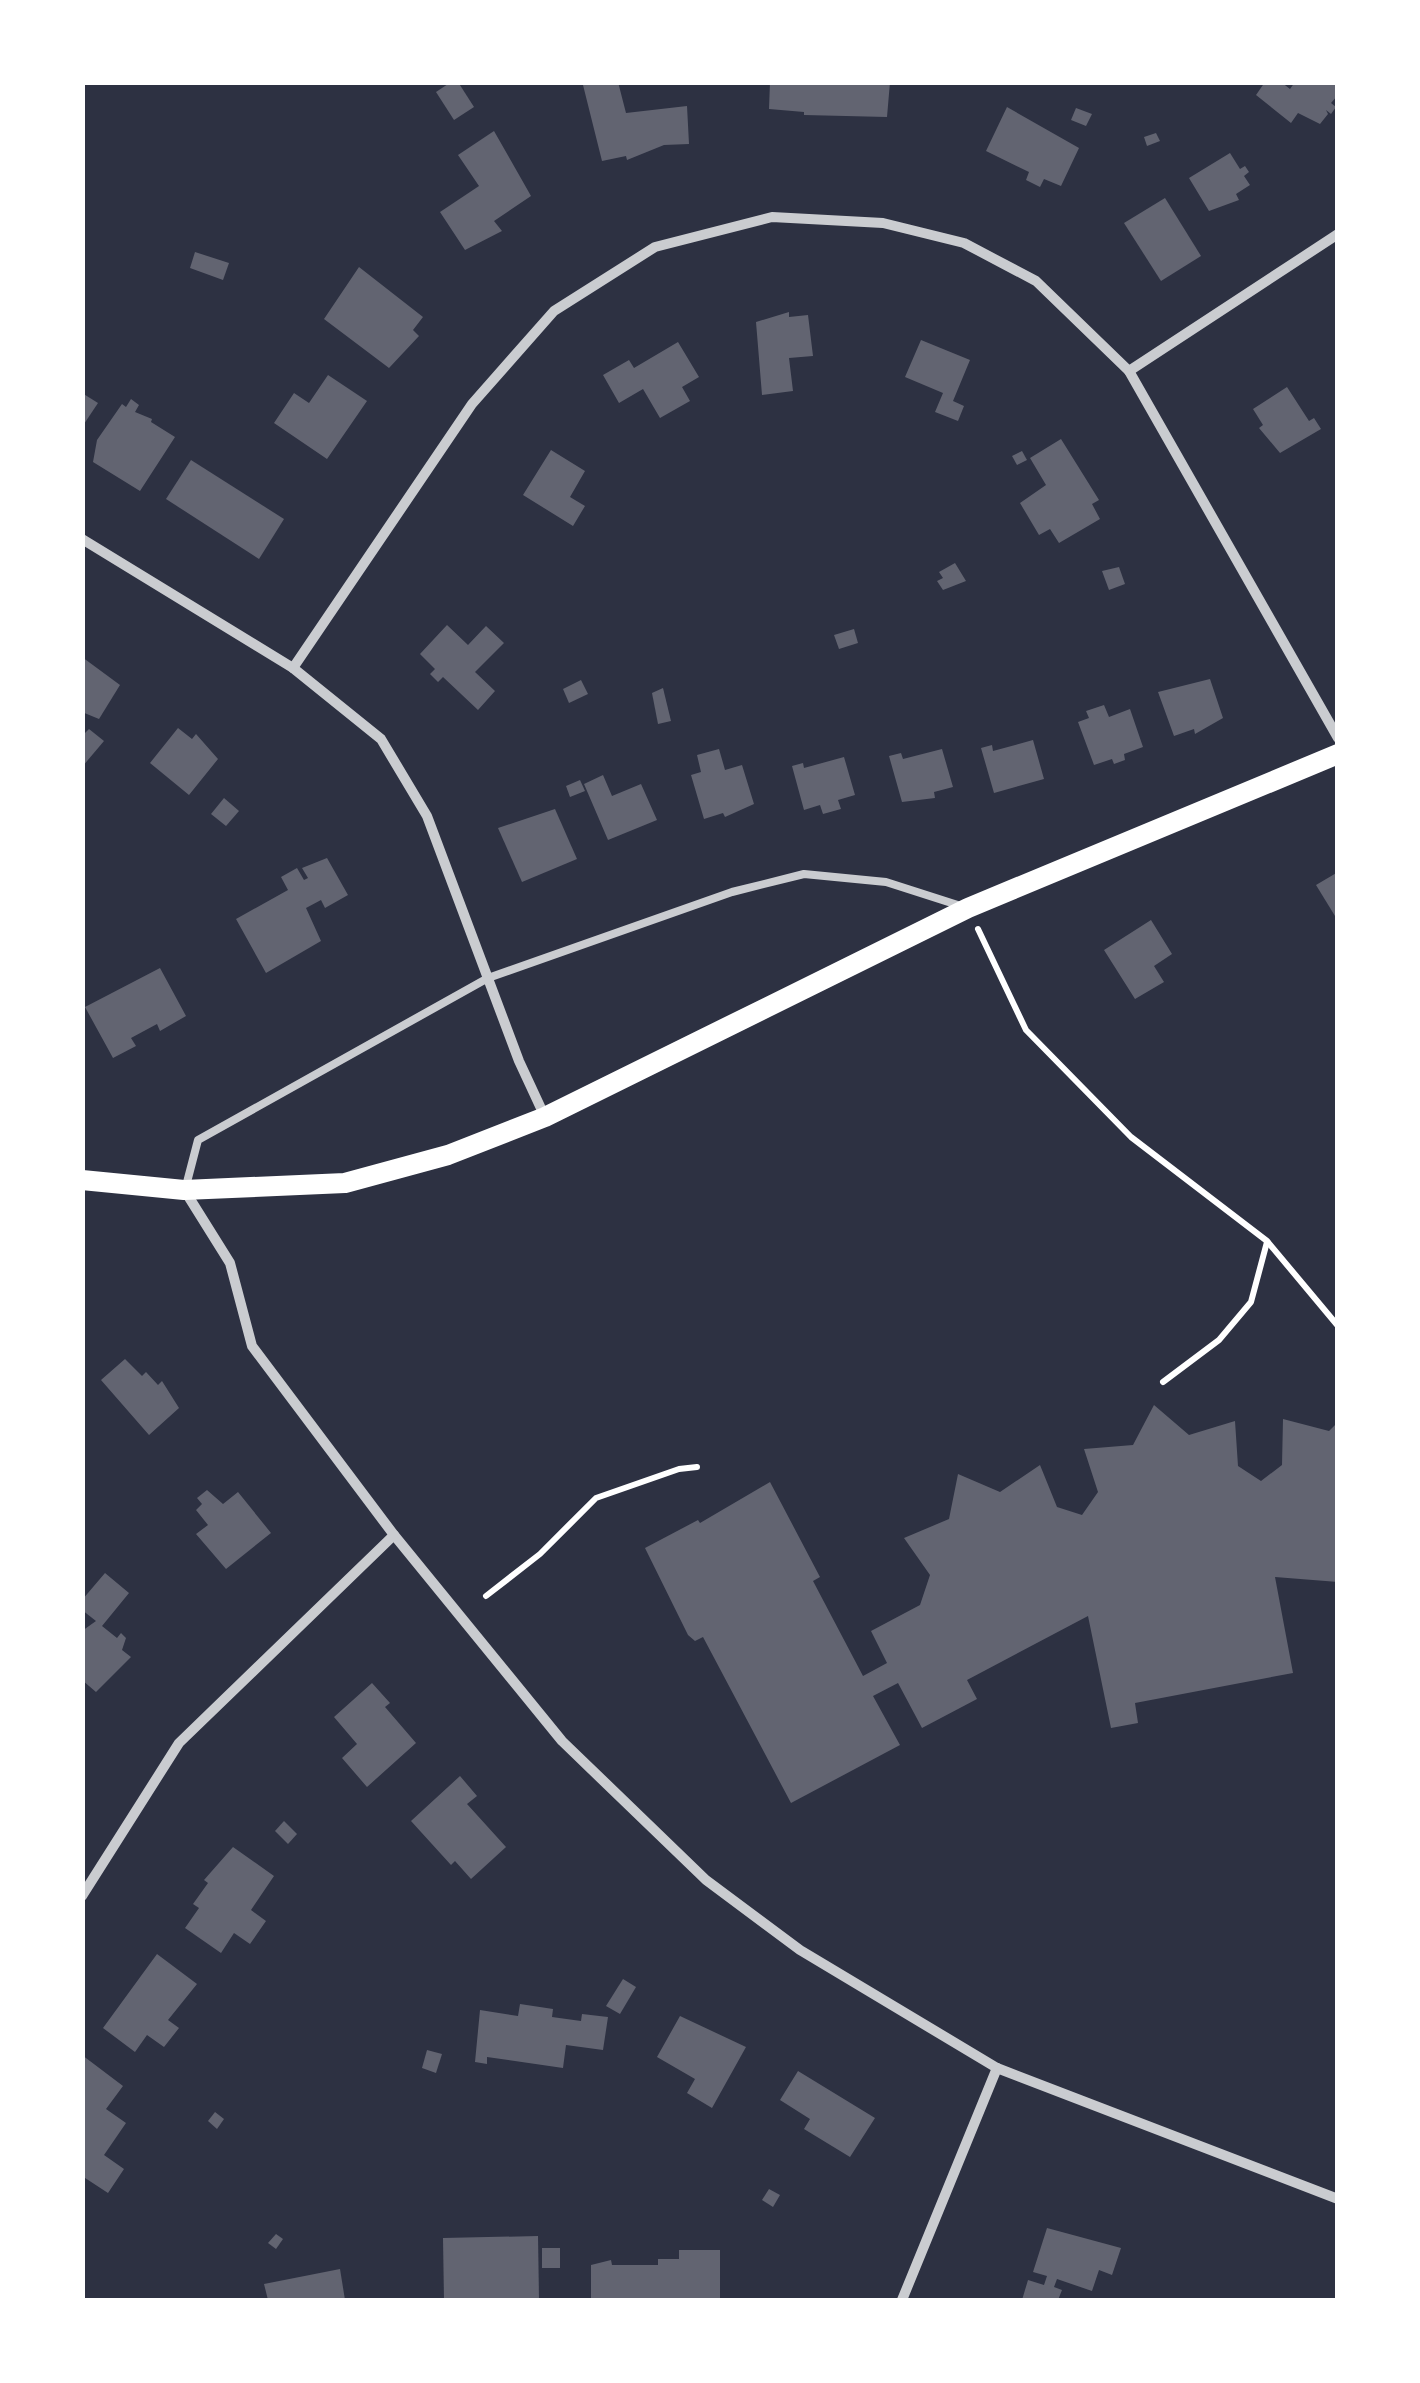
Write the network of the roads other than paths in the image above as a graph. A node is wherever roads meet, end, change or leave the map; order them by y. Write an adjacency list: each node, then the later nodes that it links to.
1 (1338, 234): 2 (street)
2 (1130, 371): 4 (street); 5 (street)
3 (82, 539): 4 (street)
4 (293, 668): 8 (street)
5 (1338, 738)
6 (1338, 754): 7 (main road)
7 (968, 908): 8 (lane); 9 (main road)
8 (488, 978): 9 (street); 11 (lane)
9 (545, 1117): 11 (main road)
10 (82, 1180): 11 (main road)
11 (184, 1190): 12 (street)
12 (394, 1535): 13 (street); 14 (street)
13 (82, 1896)
14 (997, 2068): 15 (street); 16 (street)
15 (1338, 2200)
16 (902, 2300)

